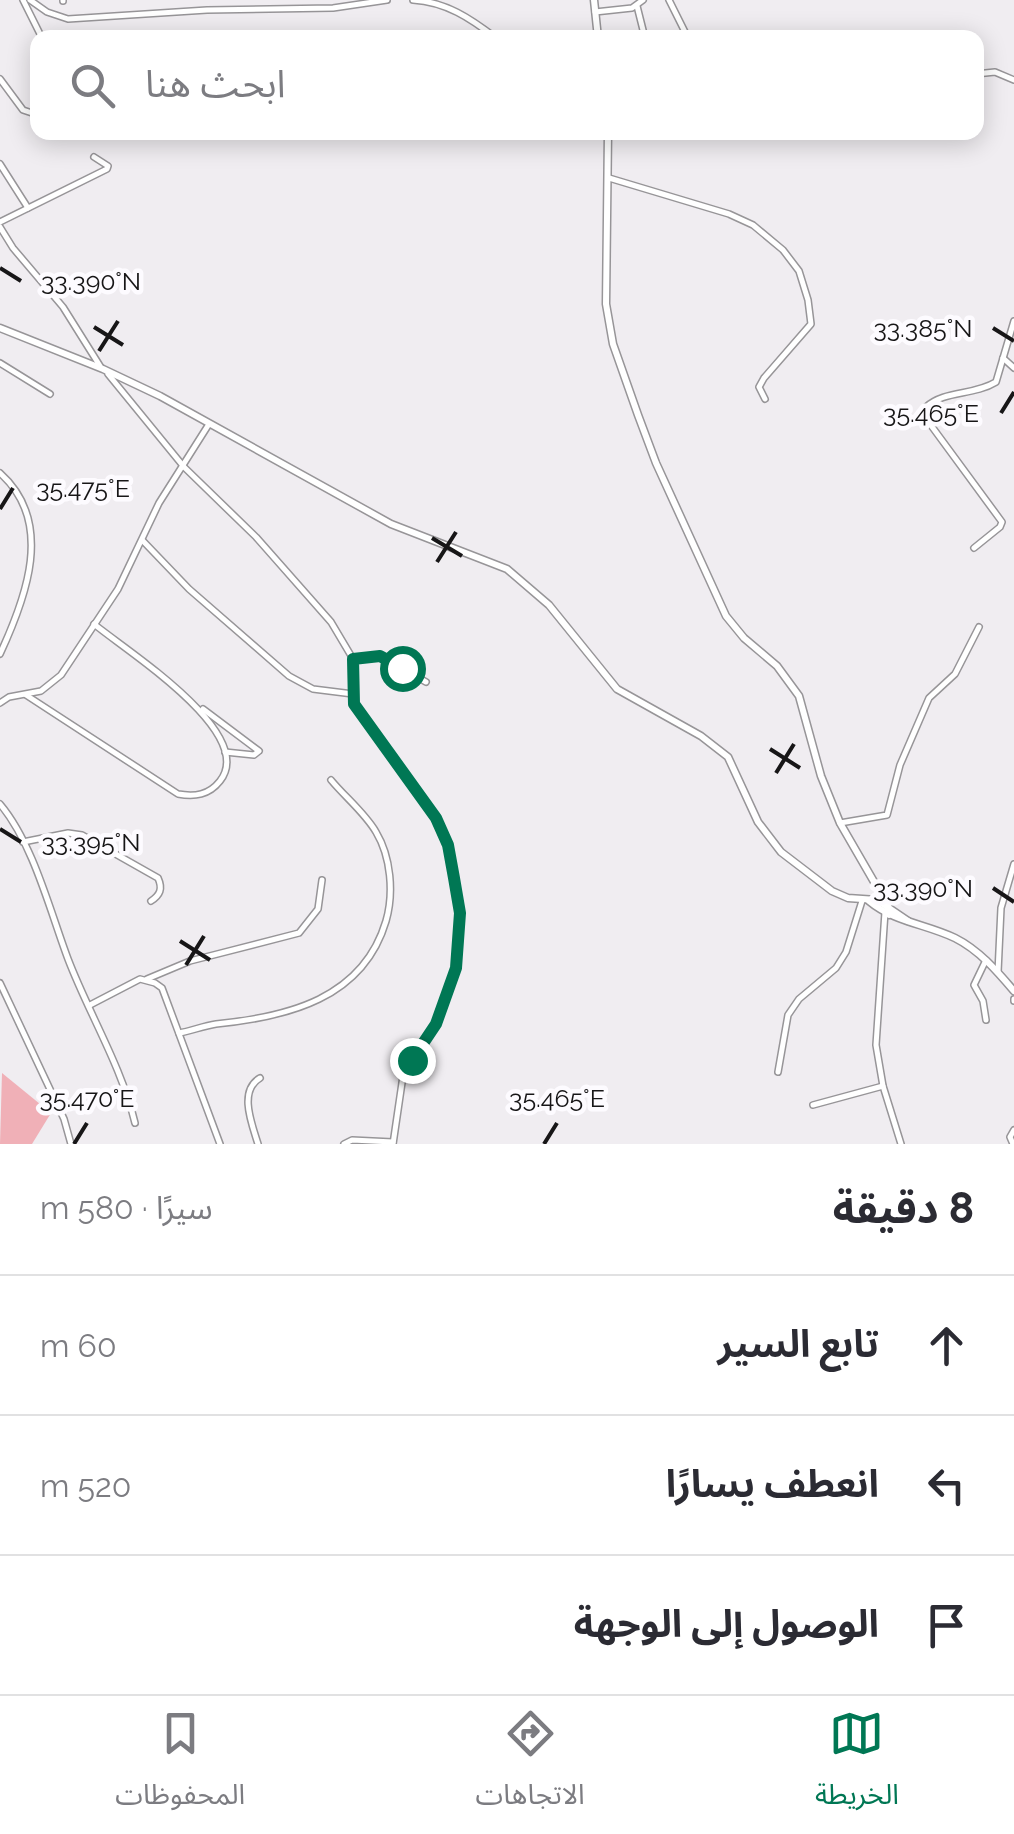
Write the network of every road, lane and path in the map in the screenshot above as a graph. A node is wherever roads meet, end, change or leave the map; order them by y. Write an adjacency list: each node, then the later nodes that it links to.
1 (27, 0): 11 (street); 13 (street)
2 (194, 0): 11 (street)
3 (254, 0): 10 (street)
4 (387, 0): 10 (street)
5 (413, 0): 14 (street)
6 (594, 0): 12 (street)
7 (642, 0): 9 (street)
8 (669, 0): 17 (street)
9 (637, 6): 12 (street); 16 (street)
10 (254, 9): 11 (street)
11 (189, 12)
12 (595, 12): 15 (street)
13 (39, 30)
14 (484, 30)
15 (597, 30)
16 (643, 30)
17 (684, 30)
18 (984, 72): 20 (street)
19 (0, 79): 21 (street)
20 (1014, 80)
21 (30, 112)
22 (607, 140): 25 (street)
23 (94, 157): 26 (street)
24 (0, 164): 26 (street)
25 (609, 178): 35 (street); 53 (street)
26 (28, 208): 27 (street)
27 (0, 225): 33 (street)
28 (1014, 321): 30 (street)
29 (0, 328): 33 (street)
30 (1003, 358): 32 (street); 40 (street)
31 (0, 363): 34 (street)
32 (1014, 368)
33 (103, 369): 36 (street); 37 (street)
34 (50, 394)
35 (765, 399)
36 (209, 424): 37 (street); 58 (street)
37 (184, 467): 39 (street); 44 (street)
38 (0, 472): 43 (street)
39 (142, 540): 41 (street); 46 (street)
40 (974, 548)
41 (94, 624): 47 (street); 48 (street)
42 (979, 627): 53 (street)
43 (0, 654)
44 (353, 659): 45 (street); 46 (street)
45 (426, 682)
46 (353, 694): 73 (street)
47 (26, 696): 49 (street); 50 (street)
48 (191, 700): 50 (street); 50 (street)
49 (0, 703)
50 (225, 752)
51 (331, 780): 66 (street)
52 (0, 804): 54 (street)
53 (840, 824): 58 (street)
54 (23, 842): 57 (street); 64 (street)
55 (1014, 864): 60 (street)
56 (322, 880): 61 (street)
57 (151, 901)
58 (878, 906): 59 (street); 67 (street); 69 (street)
59 (986, 960): 60 (street); 65 (street)
60 (998, 972): 63 (street)
61 (147, 979): 64 (street); 66 (street)
62 (0, 983): 74 (street)
63 (1014, 991)
64 (90, 1005): 71 (street)
65 (986, 1020)
66 (179, 1033): 75 (street)
67 (778, 1072)
68 (260, 1078): 76 (street)
69 (883, 1086): 70 (street); 78 (street)
70 (813, 1105)
71 (135, 1122)
72 (1014, 1130): 79 (street)
73 (393, 1143): 77 (street)
74 (70, 1144)
75 (220, 1144)
76 (258, 1144)
77 (344, 1144)
78 (901, 1144)
79 (1013, 1144)

